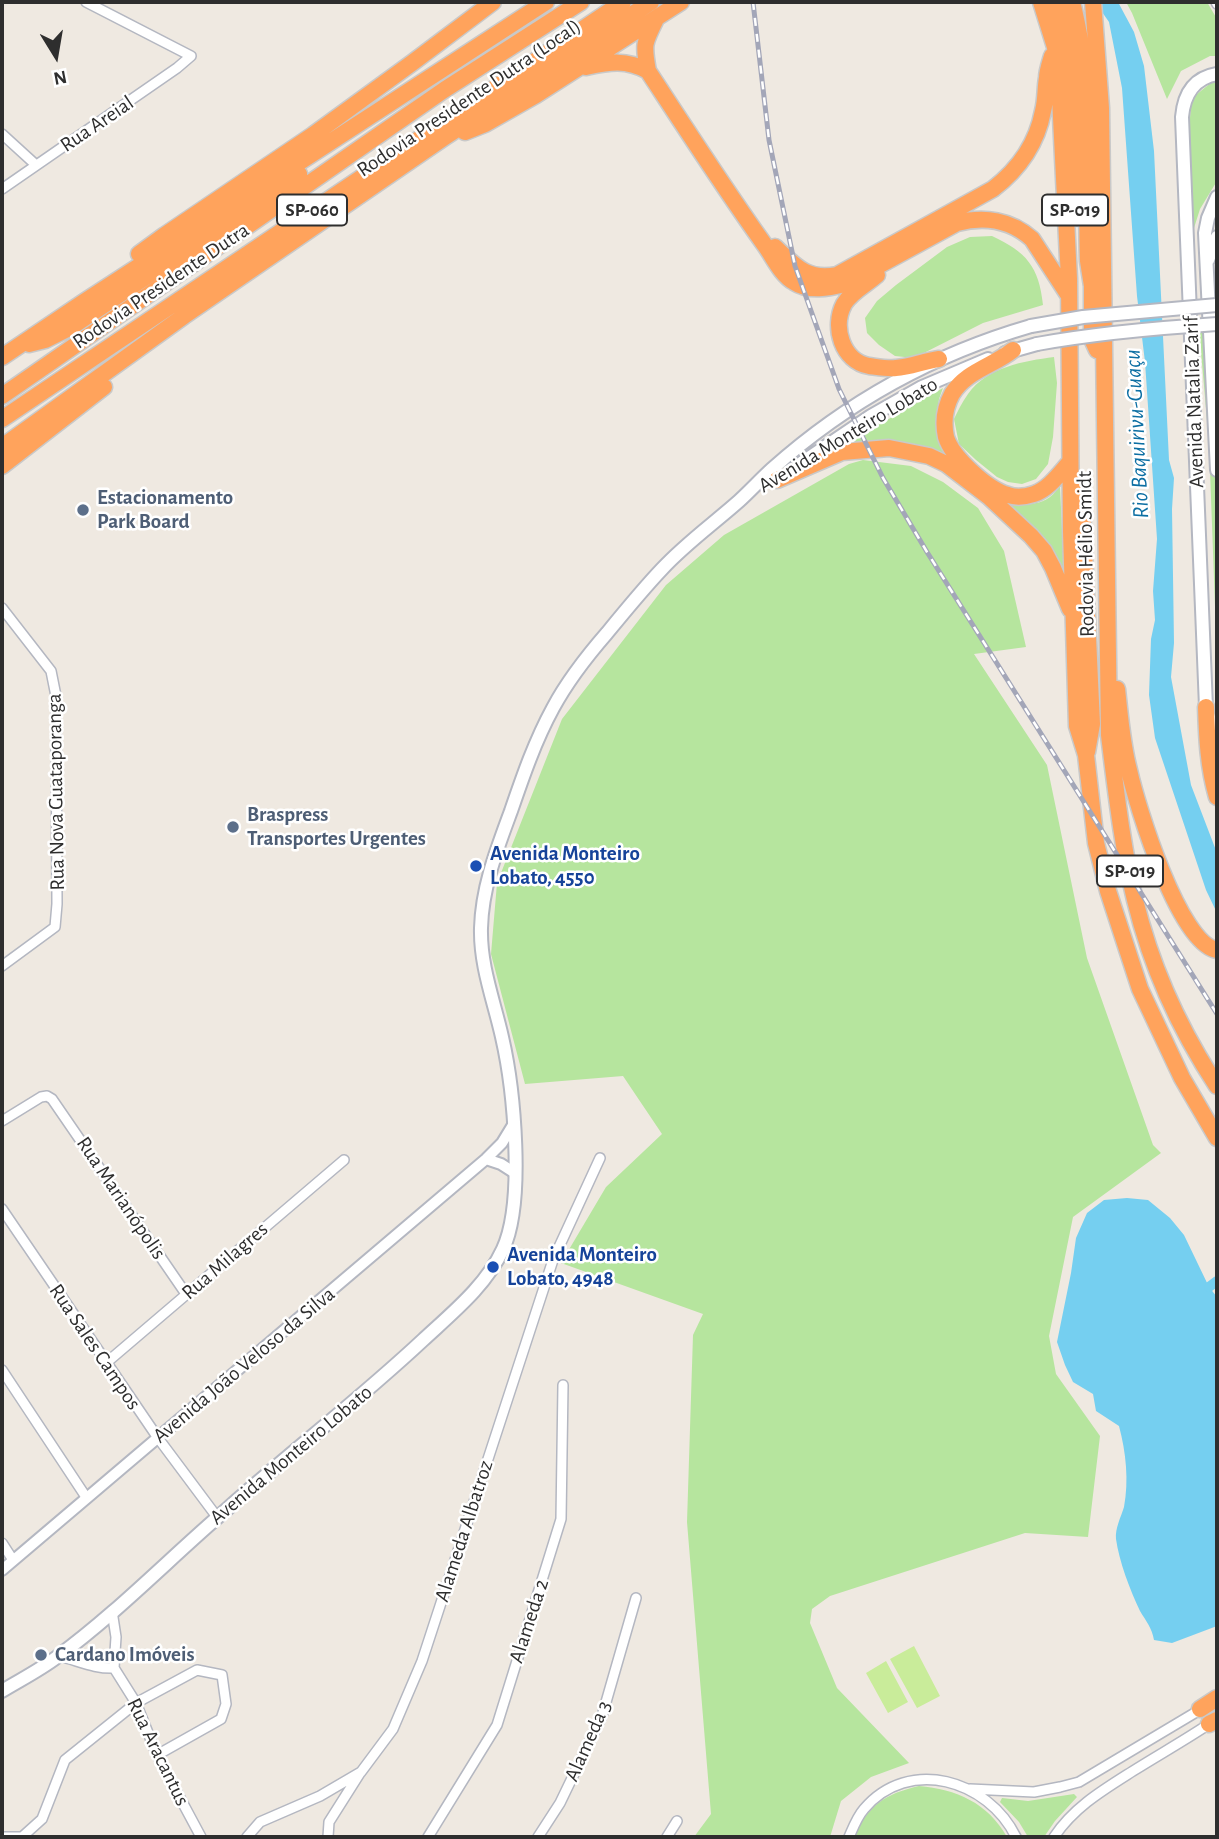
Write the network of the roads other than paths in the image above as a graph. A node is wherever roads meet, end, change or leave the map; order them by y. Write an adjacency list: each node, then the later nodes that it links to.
1 (86, 2): 22 (street, Rua Areial)
2 (493, 2): 31 (highway)
3 (546, 2): 31 (highway, Rodovia Presidente Dutra / SP-060)
4 (582, 2): 18 (highway, Rodovia Presidente Dutra / SP-060)
5 (622, 2): 44 (highway, Rodovia Presidente Dutra / SP-060)
6 (651, 2): 21 (highway, Rodovia Presidente Dutra (Local) / SP-060)
7 (681, 2): 13 (highway)
8 (1041, 2): 14 (highway, Rodovia Hélio Smidt / SP-019)
9 (1056, 2): 40 (highway, Rodovia Hélio Smidt / SP-019)
10 (1072, 2): 28 (highway)
11 (1093, 2): 19 (highway, Rodovia Hélio Smidt / SP-019)
12 (1104, 2): 19 (highway)
13 (656, 19): 15 (highway); 16 (highway)
14 (1055, 47): 25 (highway); 30 (highway, Rodovia Hélio Smidt / SP-019)
15 (579, 69): 16 (highway); 21 (highway)
16 (648, 71): 25 (highway)
17 (1217, 74): 54 (main road, Avenida Natalia Zarif)
18 (425, 104): 36 (highway); 43 (highway, Rodovia Presidente Dutra / SP-060)
19 (1101, 113): 41 (highway, Rodovia Hélio Smidt / SP-019)
20 (2, 134): 22 (street)
21 (445, 137): 33 (highway, Rodovia Presidente Dutra (Local) / SP-060)
22 (36, 165): 23 (street, Rua Areial)
23 (2, 189)
24 (1217, 197): 29 (main road, Avenida Natalia Zarif)
25 (754, 231): 27 (highway)
26 (1217, 237): 29 (main road)
27 (921, 243): 30 (highway); 39 (highway)
28 (1088, 261): 40 (highway); 41 (highway)
29 (1206, 267): 35 (main road, Avenida Natalia Zarif)
30 (1069, 296): 46 (highway, Rodovia Hélio Smidt / SP-019)
31 (83, 302): 36 (highway, Rodovia Presidente Dutra / SP-060)
32 (1217, 306): 39 (main road, Avenida Monteiro Lobato, bridge)
33 (184, 316): 45 (highway, Rodovia Presidente Dutra (Local) / SP-060); 47 (highway)
34 (1217, 324): 37 (main road, Avenida Monteiro Lobato, bridge)
35 (1210, 345): 42 (main road); 48 (main road, Avenida Natalia Zarif)
36 (16, 347): 38 (highway, Rodovia Presidente Dutra / SP-060)
37 (1013, 350): 46 (highway); 49 (main road, Avenida Monteiro Lobato)
38 (2, 357)
39 (939, 359): 50 (main road, Avenida Monteiro Lobato)
40 (1077, 365): 56 (highway, Rodovia Hélio Smidt / SP-019)
41 (1104, 366): 53 (highway, Rodovia Hélio Smidt / SP-019)
42 (1217, 367)
43 (2, 396)
44 (2, 419)
45 (2, 447)
46 (1070, 462): 52 (highway, Rodovia Hélio Smidt / SP-019)
47 (2, 466)
48 (1217, 470)
49 (777, 480): 50 (main road, Avenida Monteiro Lobato); 52 (highway)
50 (740, 500): 62 (main road, Avenida Monteiro Lobato)
51 (2, 608): 59 (street, Rua Nova Guataporanga)
52 (1073, 618): 56 (highway, Rodovia Hélio Smidt / SP-019)
53 (1108, 640): 58 (highway); 60 (highway, Rodovia Hélio Smidt / SP-019)
54 (1206, 707): 55 (main road, Avenida Natalia Zarif); 57 (highway)
55 (1217, 746)
56 (1086, 755): 63 (highway, Rodovia Hélio Smidt / SP-019)
57 (1217, 797)
58 (1217, 950)
59 (2, 966)
60 (1217, 1086)
61 (2, 1121): 69 (street, Rua Marianópolis)
62 (513, 1125): 65 (street); 67 (main road, Avenida Monteiro Lobato)
63 (1217, 1138)
64 (600, 1158): 89 (street, Alameda Albatroz)
65 (486, 1159): 67 (street); 73 (street, Avenida João Veloso da Silva)
66 (344, 1160): 69 (street, Rua Milagres)
67 (515, 1174): 75 (main road, Avenida Monteiro Lobato)
68 (2, 1209): 70 (street, Rua Sales Campos)
69 (186, 1294): 70 (street, Rua Milagres)
70 (106, 1363): 73 (street, Rua Sales Campos)
71 (2, 1370): 74 (street)
72 (563, 1385): 97 (street, Alameda 2)
73 (158, 1438): 74 (street, Avenida João Veloso da Silva); 75 (street, Rua Sales Campos)
74 (86, 1497): 77 (street, Avenida João Veloso da Silva)
75 (217, 1517): 80 (main road, Avenida Monteiro Lobato)
76 (2, 1543): 77 (street)
77 (13, 1560): 78 (street, Avenida João Veloso da Silva)
78 (2, 1570)
79 (636, 1598): 98 (street, Alameda 3)
80 (112, 1611): 81 (main road, Avenida Monteiro Lobato); 82 (street)
81 (58, 1656): 82 (street); 83 (main road, Avenida Monteiro Lobato)
82 (114, 1668): 85 (street, Rua Aracantus)
83 (2, 1691)
84 (1217, 1700): 86 (highway)
85 (136, 1703): 88 (street, Rua Aracantus); 88 (street); 93 (street)
86 (1200, 1709): 90 (street)
87 (1215, 1721): 102 (street)
88 (157, 1755): 94 (street, Rua Aracantus)
89 (361, 1772): 95 (street, Alameda Albatroz); 96 (street)
90 (970, 1789): 100 (street); 101 (street)
91 (677, 1821): 99 (street)
92 (2, 1837): 93 (street)
93 (22, 1837)
94 (201, 1837)
95 (247, 1837)
96 (328, 1837)
97 (428, 1837)
98 (538, 1837)
99 (667, 1837)
100 (849, 1837)
101 (1016, 1837)
102 (1054, 1837)

